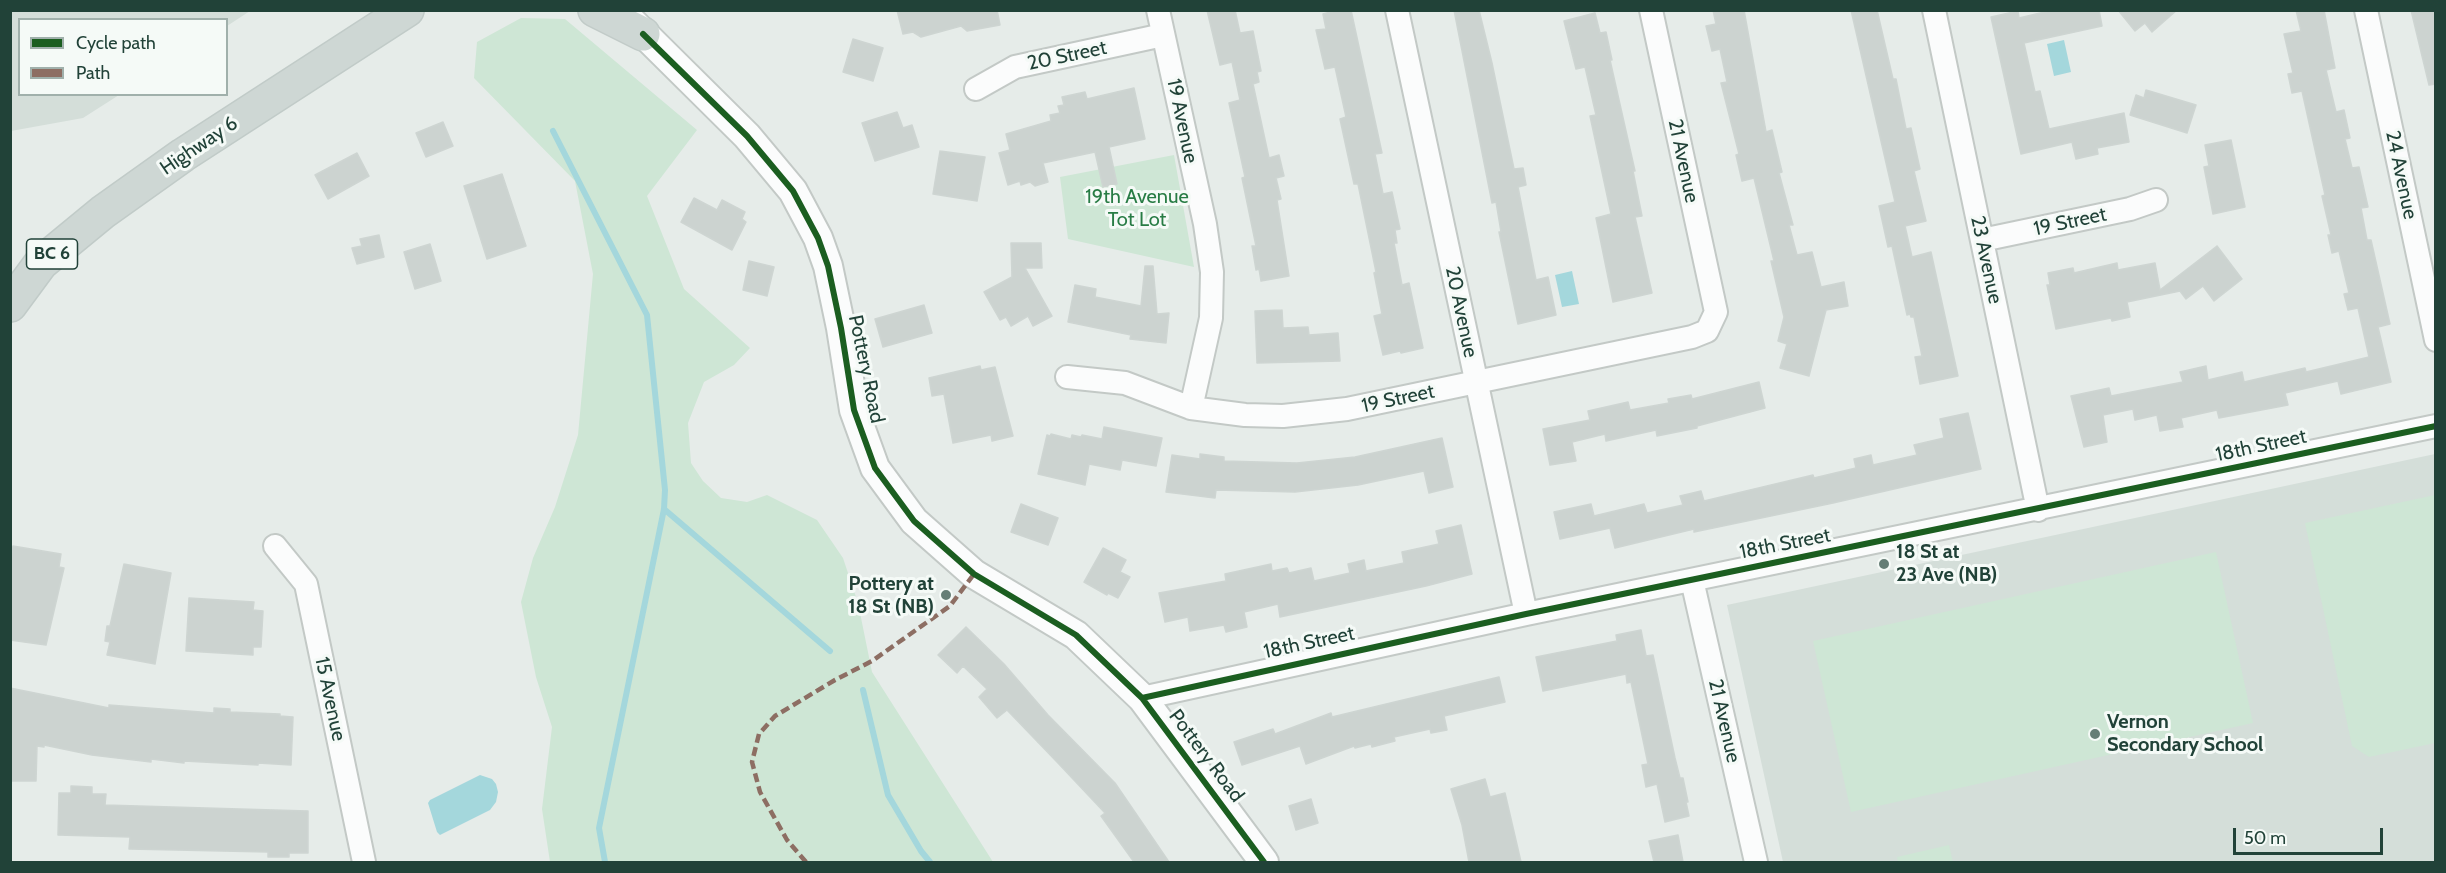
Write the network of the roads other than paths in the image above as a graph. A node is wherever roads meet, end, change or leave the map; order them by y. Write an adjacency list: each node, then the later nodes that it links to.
1 (595, 10): 9 (main road)
2 (621, 10): 9 (street, Pottery Road)
3 (1158, 10): 10 (street, 19 Avenue)
4 (1397, 10): 18 (street, 20 Avenue)
5 (1650, 10): 15 (street, 21 Avenue)
6 (1934, 10): 13 (street, 23 Avenue)
7 (2366, 10): 16 (street, 24 Avenue)
8 (408, 11): 14 (main road, Highway 6 / BC 6)
9 (638, 22): 25 (street, Pottery Road)
10 (1163, 35): 11 (street, 20 Street); 19 (street, 19 Avenue)
11 (976, 89)
12 (2156, 200): 13 (street, 19 Street)
13 (1982, 240): 21 (street, 23 Avenue)
14 (10, 305)
15 (1716, 312): 18 (street, 19 Street)
16 (2436, 340)
17 (1067, 377): 19 (street, 19 Street)
18 (1476, 383): 19 (street, 19 Street); 24 (street, 20 Avenue)
19 (1191, 408)
20 (2436, 426): 21 (street, 18th Street)
21 (2038, 510): 23 (street, 18th Street)
22 (275, 546): 26 (street, 15 Avenue)
23 (1692, 580): 24 (street, 18th Street); 28 (street, 21 Avenue)
24 (1526, 614): 25 (street, 18th Street)
25 (1142, 698): 27 (street, Pottery Road)
26 (364, 862)
27 (1264, 862)
28 (1756, 862)

